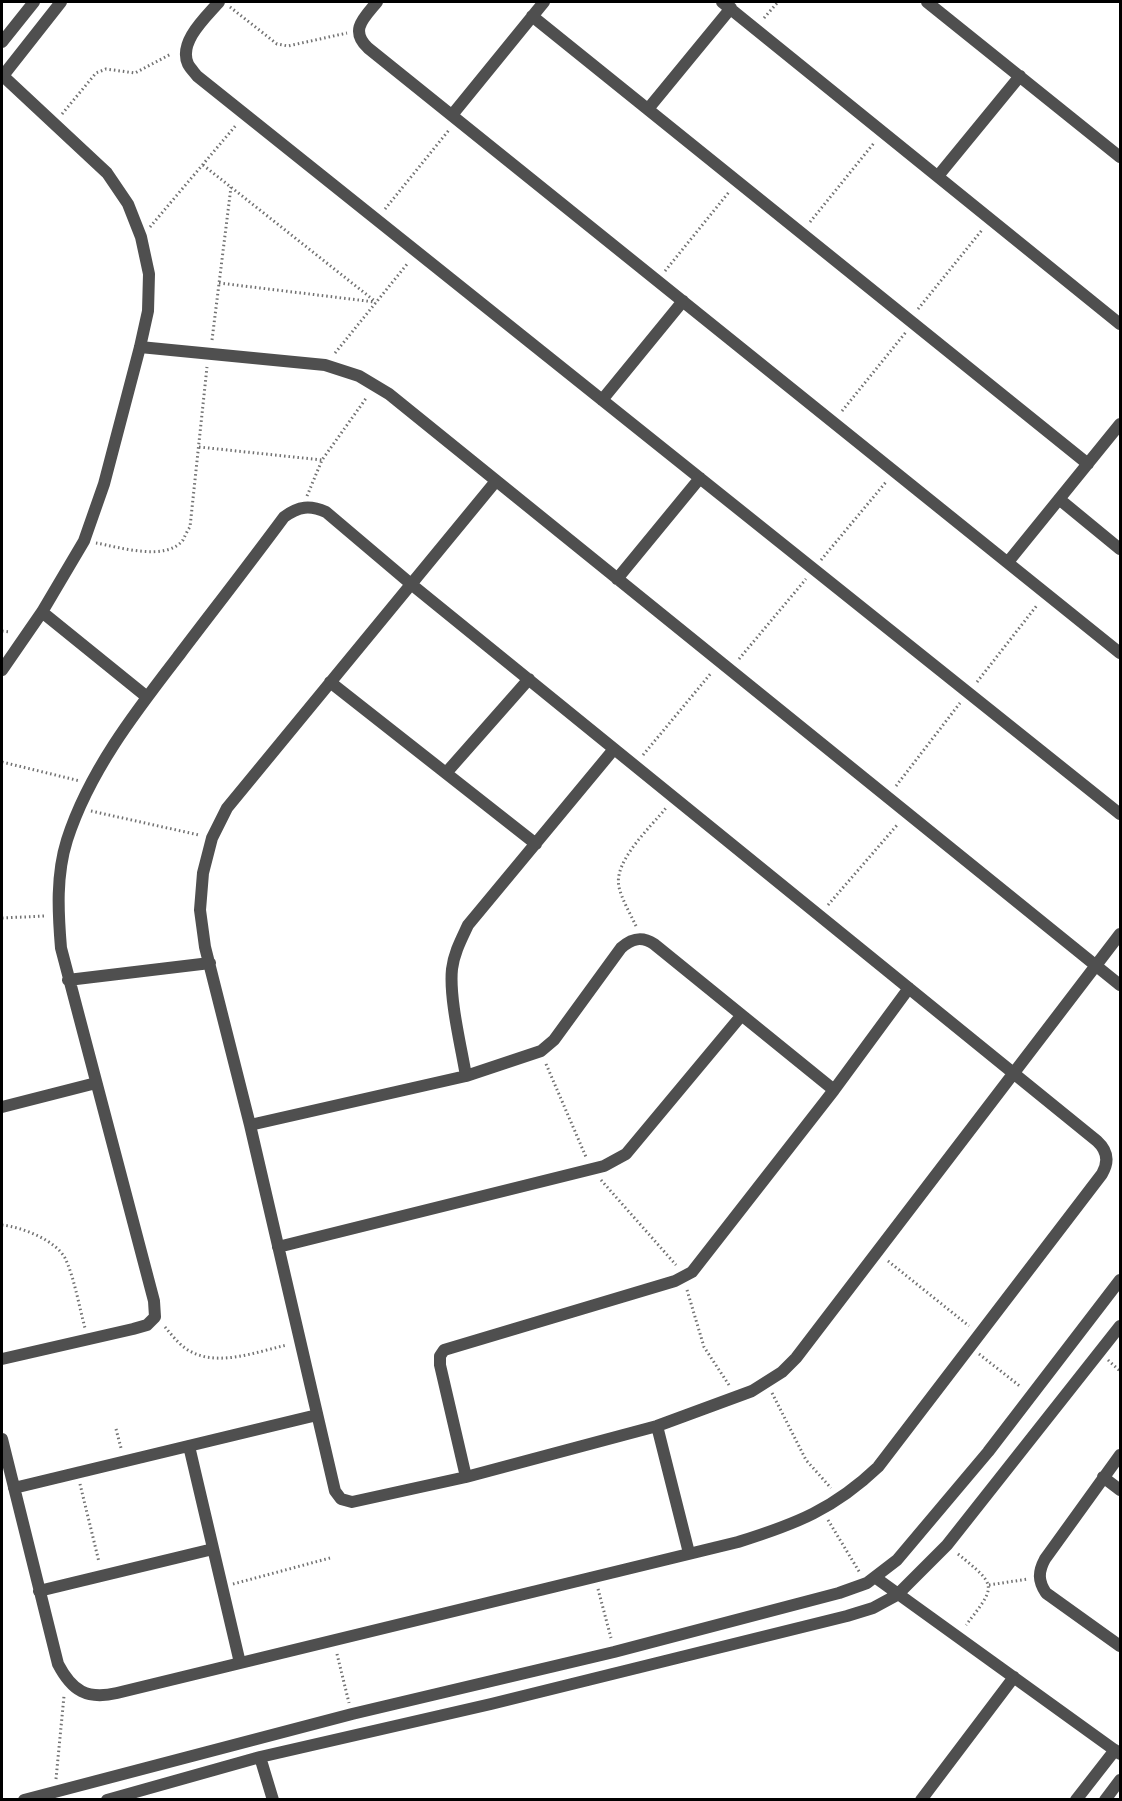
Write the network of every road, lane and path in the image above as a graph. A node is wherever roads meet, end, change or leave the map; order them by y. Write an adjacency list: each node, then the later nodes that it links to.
1 (34, 2): 12 (street)
2 (61, 2): 14 (street)
3 (220, 2): 11 (path); 13 (street)
4 (377, 2): 11 (street)
5 (544, 2): 9 (street)
6 (778, 2): 10 (path)
7 (927, 2): 15 (street)
8 (726, 5): 10 (street); 16 (street)
9 (532, 16): 16 (street); 18 (street)
10 (756, 29): 20 (street)
11 (358, 31): 18 (street)
12 (2, 42)
13 (186, 46): 17 (street); 19 (path)
14 (2, 76): 19 (street)
15 (1020, 76): 21 (street); 23 (street)
16 (648, 109): 24 (street)
17 (245, 114): 22 (path); 27 (street)
18 (454, 117): 27 (path); 31 (street)
19 (54, 123): 29 (street)
20 (883, 132): 23 (street); 28 (path)
21 (1120, 157)
22 (202, 165): 25 (path); 29 (path)
23 (938, 176): 26 (street)
24 (738, 182): 28 (street); 31 (path)
25 (231, 187): 32 (path); 34 (path)
26 (991, 219): 35 (path); 36 (street)
27 (376, 220): 30 (street)
28 (801, 232): 35 (street)
29 (141, 237): 37 (street)
30 (417, 252): 34 (path); 41 (street)
31 (658, 280): 33 (street)
32 (219, 283): 34 (path); 38 (path)
33 (683, 301): 41 (street); 42 (street)
34 (376, 302): 39 (path)
35 (911, 321): 42 (path); 46 (street)
36 (1120, 324)
37 (140, 346): 38 (street); 51 (street)
38 (210, 354): 39 (street); 44 (path)
39 (325, 365): 40 (street)
40 (375, 386): 45 (path); 48 (street)
41 (602, 400): 47 (street)
42 (833, 422): 53 (street)
43 (1120, 424): 46 (street)
44 (198, 447): 45 (path); 51 (path)
45 (322, 460): 50 (path)
46 (1088, 464): 49 (street)
47 (700, 478): 54 (street); 71 (street)
48 (496, 481): 54 (street); 55 (street)
49 (1059, 499): 52 (street); 53 (street)
50 (302, 507): 55 (street); 62 (street)
51 (84, 541): 56 (street)
52 (1120, 549)
53 (1008, 562): 57 (street)
54 (617, 579): 58 (street)
55 (411, 584): 60 (street); 61 (street)
56 (42, 612): 59 (street); 62 (street)
57 (1120, 653)
58 (721, 662): 65 (path); 70 (street)
59 (2, 670)
60 (529, 679): 63 (street); 66 (street)
61 (330, 682): 66 (street); 72 (street)
62 (147, 697): 67 (street)
63 (614, 749): 65 (street); 73 (street)
64 (2, 762): 67 (path)
65 (634, 765): 68 (street)
66 (446, 773): 73 (street)
67 (90, 783): 69 (street)
68 (675, 797): 74 (street); 78 (path)
69 (78, 808): 72 (path); 75 (street)
70 (907, 813): 74 (path); 80 (street)
71 (1120, 814)
72 (212, 838): 79 (street)
73 (536, 844): 87 (street)
74 (820, 915): 83 (street)
75 (58, 916): 76 (path); 81 (street)
76 (2, 918)
77 (1120, 934): 80 (street)
78 (642, 938): 84 (street); 85 (street)
79 (210, 963): 81 (street); 91 (street)
80 (1096, 966): 82 (street); 86 (street)
81 (68, 980): 88 (street)
82 (1120, 986)
83 (909, 988): 86 (street); 89 (street)
84 (741, 1016): 89 (street); 92 (street)
85 (541, 1051): 87 (street); 92 (path)
86 (1014, 1074): 95 (street); 100 (street)
87 (466, 1076): 91 (street)
88 (96, 1083): 90 (street); 98 (street)
89 (834, 1090): 96 (street)
90 (2, 1107)
91 (250, 1125): 94 (street)
92 (593, 1169): 94 (street); 96 (path)
93 (2, 1225): 101 (path)
94 (278, 1247): 102 (street)
95 (878, 1253): 100 (path); 105 (street)
96 (682, 1278): 107 (path); 116 (street)
97 (1120, 1280): 106 (street)
98 (155, 1317): 101 (street); 102 (path)
99 (1120, 1326): 122 (street)
100 (980, 1335): 103 (street)
101 (88, 1338): 104 (street)
102 (300, 1342): 108 (street)
103 (970, 1347): 106 (path); 120 (street)
104 (2, 1359)
105 (767, 1384): 107 (street); 120 (path)
106 (1032, 1395): 129 (street)
107 (736, 1397): 109 (street)
108 (318, 1415): 112 (street); 116 (street)
109 (657, 1426): 116 (street); 124 (street)
110 (116, 1429): 114 (path)
111 (2, 1439): 118 (street)
112 (189, 1446): 114 (street); 123 (street)
113 (1120, 1455): 117 (street)
114 (125, 1461): 115 (street)
115 (77, 1473): 118 (street); 126 (path)
116 (466, 1477)
117 (1103, 1477): 119 (street); 128 (street)
118 (14, 1488): 132 (street)
119 (1120, 1490)
120 (841, 1499): 121 (street)
121 (822, 1510): 124 (street); 129 (path)
122 (947, 1545): 130 (path); 133 (street)
123 (213, 1549): 126 (street); 131 (street)
124 (689, 1553): 127 (street)
125 (330, 1558): 131 (path)
126 (103, 1575): 132 (street)
127 (595, 1576): 135 (street); 137 (path)
128 (1039, 1577): 130 (path); 136 (street)
129 (871, 1580): 133 (street); 137 (street)
130 (989, 1585): 134 (path)
131 (222, 1587): 138 (street)
132 (39, 1591): 140 (street)
133 (897, 1594): 134 (street); 143 (street)
134 (957, 1637): 139 (street)
135 (333, 1640): 138 (street); 141 (path)
136 (1120, 1646)
137 (614, 1652): 141 (street)
138 (240, 1663): 140 (street)
139 (1014, 1677): 142 (street); 149 (street)
140 (66, 1679): 145 (path)
141 (352, 1714): 145 (street)
142 (1118, 1752): 150 (street)
143 (260, 1757): 147 (street); 148 (street)
144 (1120, 1780): 151 (street)
145 (55, 1791): 146 (street)
146 (24, 1800)
147 (107, 1800)
148 (273, 1800)
149 (921, 1800)
150 (1076, 1800)
151 (1106, 1800)

